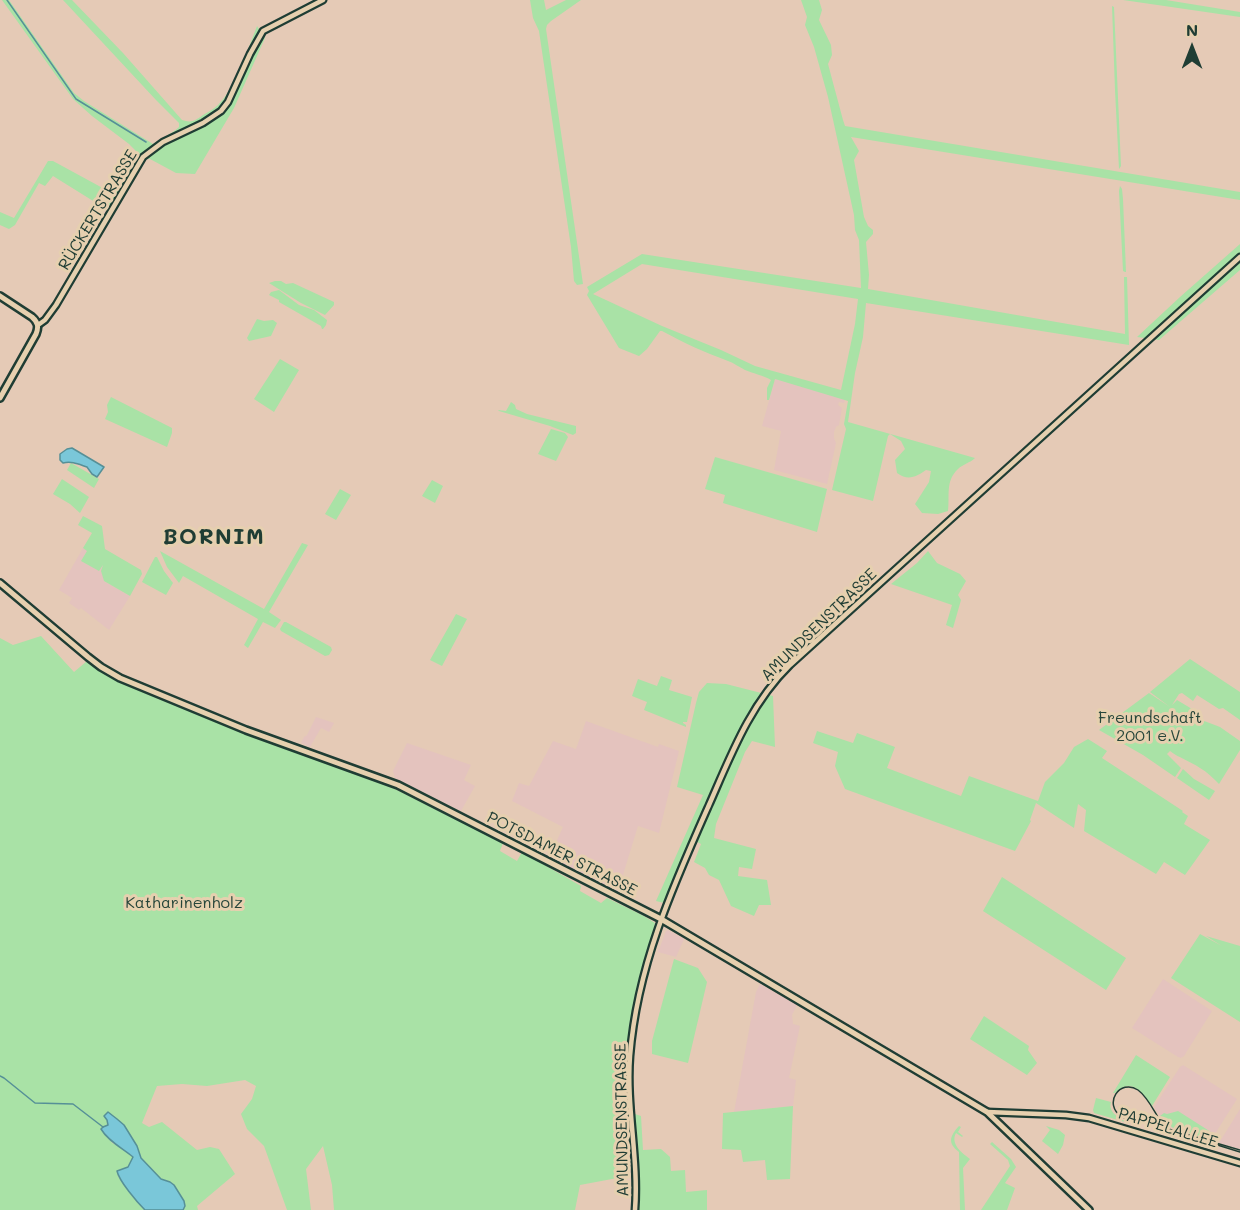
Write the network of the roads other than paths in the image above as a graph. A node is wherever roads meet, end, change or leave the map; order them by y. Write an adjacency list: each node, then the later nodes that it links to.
1 (324, 0): 4 (street, RÜCKERTSTRASSE)
2 (1240, 257): 7 (street, AMUNDSENSTRASSE)
3 (0, 296): 4 (main road)
4 (38, 325): 5 (main road, RÜCKERTSTRASSE)
5 (0, 398)
6 (0, 583): 7 (main road, POTSDAMER STRASSE)
7 (661, 919): 8 (main road, POTSDAMER STRASSE); 10 (street, AMUNDSENSTRASSE)
8 (987, 1112): 9 (street, PAPPELALLEE); 11 (main road, POTSDAMER STRASSE)
9 (1240, 1163)
10 (635, 1210)
11 (1089, 1210)

